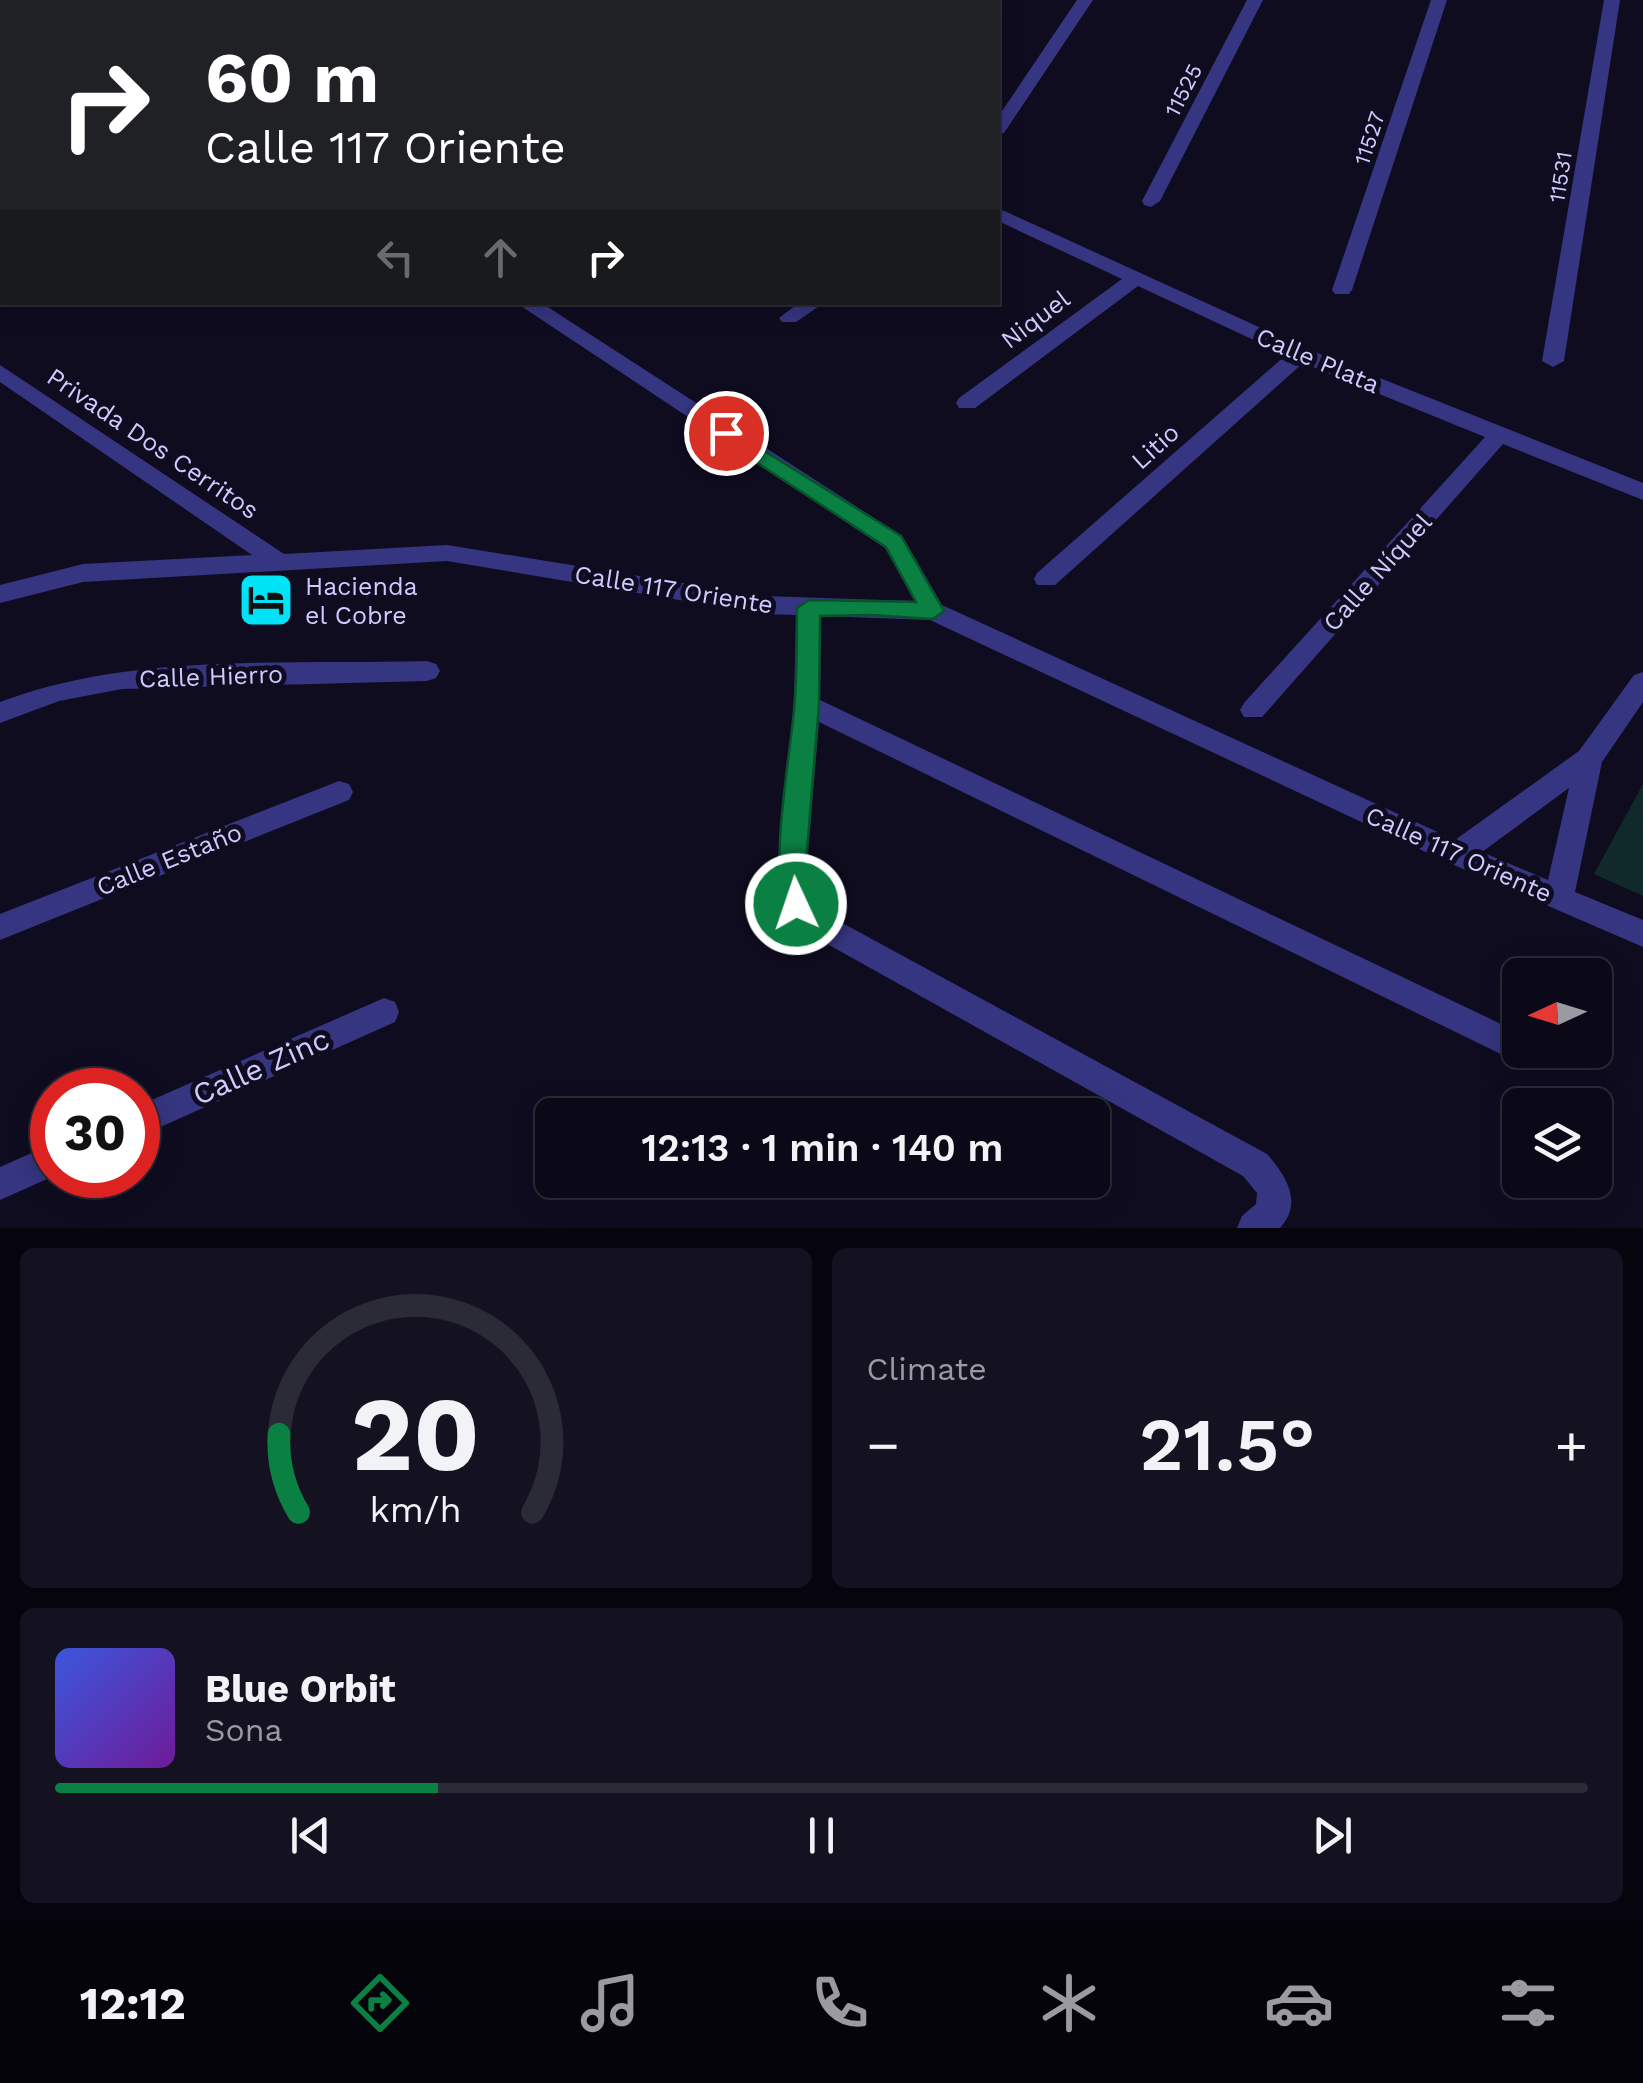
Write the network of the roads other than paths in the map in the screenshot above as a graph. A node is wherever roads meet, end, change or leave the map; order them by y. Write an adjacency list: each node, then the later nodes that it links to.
1 (1086, 0): 5 (street)
2 (1255, 0): 6 (street, 11525)
3 (1439, 0): 9 (street, 11527)
4 (1612, 0): 14 (street, 11531)
5 (1000, 125)
6 (1151, 200)
7 (1000, 215): 8 (street, Calle Plata)
8 (1136, 278): 13 (street, Calle Plata); 16 (street, Niquel)
9 (1342, 290)
10 (529, 305): 23 (street)
11 (810, 305): 12 (street)
12 (789, 318)
13 (1300, 354): 17 (street, Calle Plata); 20 (street, Litio)
14 (1553, 361)
15 (0, 372): 19 (street, Privada Dos Cerritos)
16 (967, 403)
17 (1500, 434): 18 (street, Calle Plata); 27 (street, Calle Níquel)
18 (1643, 492)
19 (276, 560): 21 (street, Calle 117 Oriente); 22 (street, Calle 117 Oriente)
20 (1046, 579)
21 (0, 594)
22 (809, 608): 23 (street, Calle 117 Oriente); 26 (street)
23 (933, 611): 31 (street, Calle 117 Oriente)
24 (428, 670): 28 (street, Calle Hierro)
25 (1643, 682): 29 (street)
26 (807, 704): 36 (street); 40 (street)
27 (1254, 710)
28 (0, 712)
29 (1589, 760): 31 (street); 32 (street)
30 (339, 792): 33 (street, Calle Estaño)
31 (1456, 854): 32 (street, Calle 117 Oriente)
32 (1559, 898): 34 (street, Calle 117 Oriente)
33 (0, 927)
34 (1643, 934)
35 (384, 1012): 37 (street, Calle Zinc)
36 (1502, 1039)
37 (160, 1112)
38 (30, 1170): 39 (street)
39 (0, 1184)
40 (1254, 1228)

